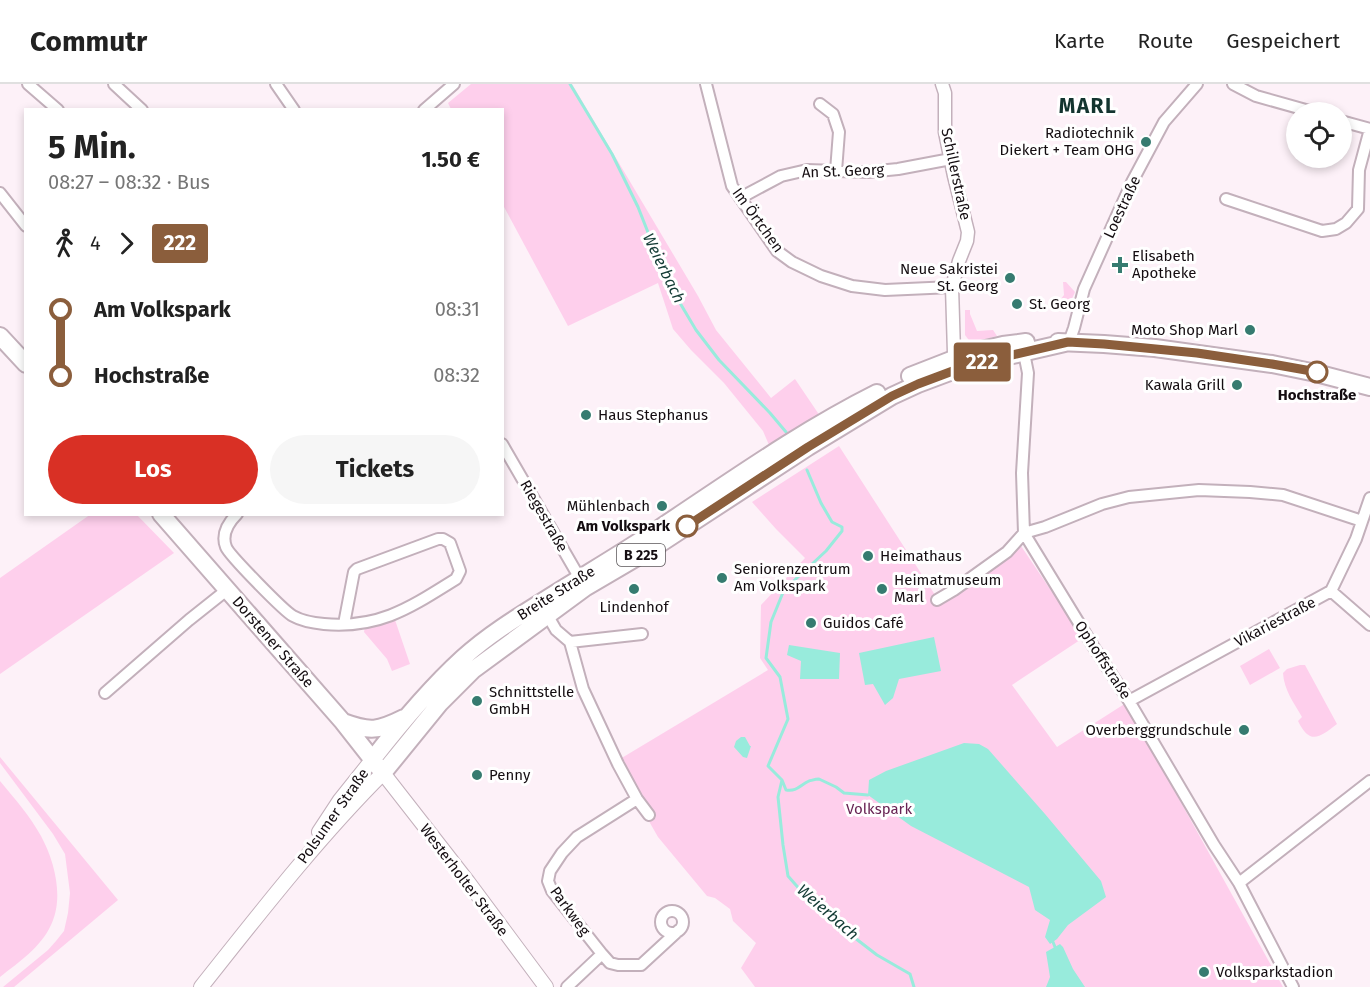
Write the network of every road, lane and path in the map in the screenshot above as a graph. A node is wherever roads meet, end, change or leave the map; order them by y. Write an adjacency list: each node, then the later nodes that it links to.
1 (28, 84): 11 (street)
2 (114, 84): 12 (street)
3 (276, 84): 13 (street)
4 (454, 84): 14 (street)
5 (706, 84): 20 (street, Im Örtchen)
6 (942, 84): 17 (street, Schillerstraße)
7 (1197, 84): 25 (street, Loestraße)
8 (1233, 84): 10 (street)
9 (820, 104): 18 (street)
10 (1286, 104)
11 (56, 108)
12 (140, 108)
13 (293, 108)
14 (426, 108)
15 (1352, 124): 16 (street)
16 (1370, 129): 21 (street)
17 (951, 159): 18 (street, An St. Georg); 23 (street, Schillerstraße)
18 (836, 171): 20 (street, An St. Georg)
19 (0, 192): 22 (street)
20 (740, 198): 23 (street, Im Örtchen)
21 (1226, 199)
22 (24, 223)
23 (952, 287): 28 (street, Schillerstraße)
24 (0, 336): 27 (main road)
25 (1068, 342): 26 (main road, Breite Straße / B 225); 29 (main road, B 225)
26 (1023, 347): 28 (main road, Breite Straße / B 225); 35 (street, Ophoffstraße)
27 (24, 362)
28 (956, 364): 36 (main road, Breite Straße / B 225)
29 (1370, 387)
30 (504, 447): 36 (street, Riegestraße)
31 (1370, 498): 34 (street, Vikariestraße)
32 (163, 516): 37 (main road, Dorstener Straße)
33 (235, 516): 41 (street)
34 (1362, 521): 35 (street); 38 (street, Vikariestraße)
35 (1024, 533): 39 (street); 46 (street, Ophoffstraße)
36 (583, 583): 40 (main road, Breite Straße / B 225)
37 (228, 589): 45 (street); 48 (main road, Dorstener Straße)
38 (1331, 591): 42 (street); 46 (street, Vikariestraße)
39 (937, 600)
40 (544, 609): 44 (street); 47 (main road, Breite Straße / B 225); 49 (main road, Breite Straße / B 225)
41 (344, 624): 41 (street)
42 (1370, 625)
43 (642, 634): 44 (street)
44 (570, 642): 51 (street)
45 (105, 693)
46 (1129, 700): 53 (street, Ophoffstraße)
47 (407, 716): 48 (main road); 49 (main road, Breite Straße / B 225)
48 (342, 722): 49 (main road, Dorstener Straße)
49 (377, 766): 56 (main road, Polsumer Straße); 57 (main road, Westerholter Straße)
50 (1370, 781): 53 (street)
51 (637, 799): 52 (street); 55 (street, Parkweg)
52 (649, 815)
53 (1239, 884): 59 (street, Ophoffstraße)
54 (679, 930): 55 (street, Parkweg)
55 (602, 954): 58 (street)
56 (201, 987)
57 (546, 987)
58 (567, 987)
59 (1293, 987)

